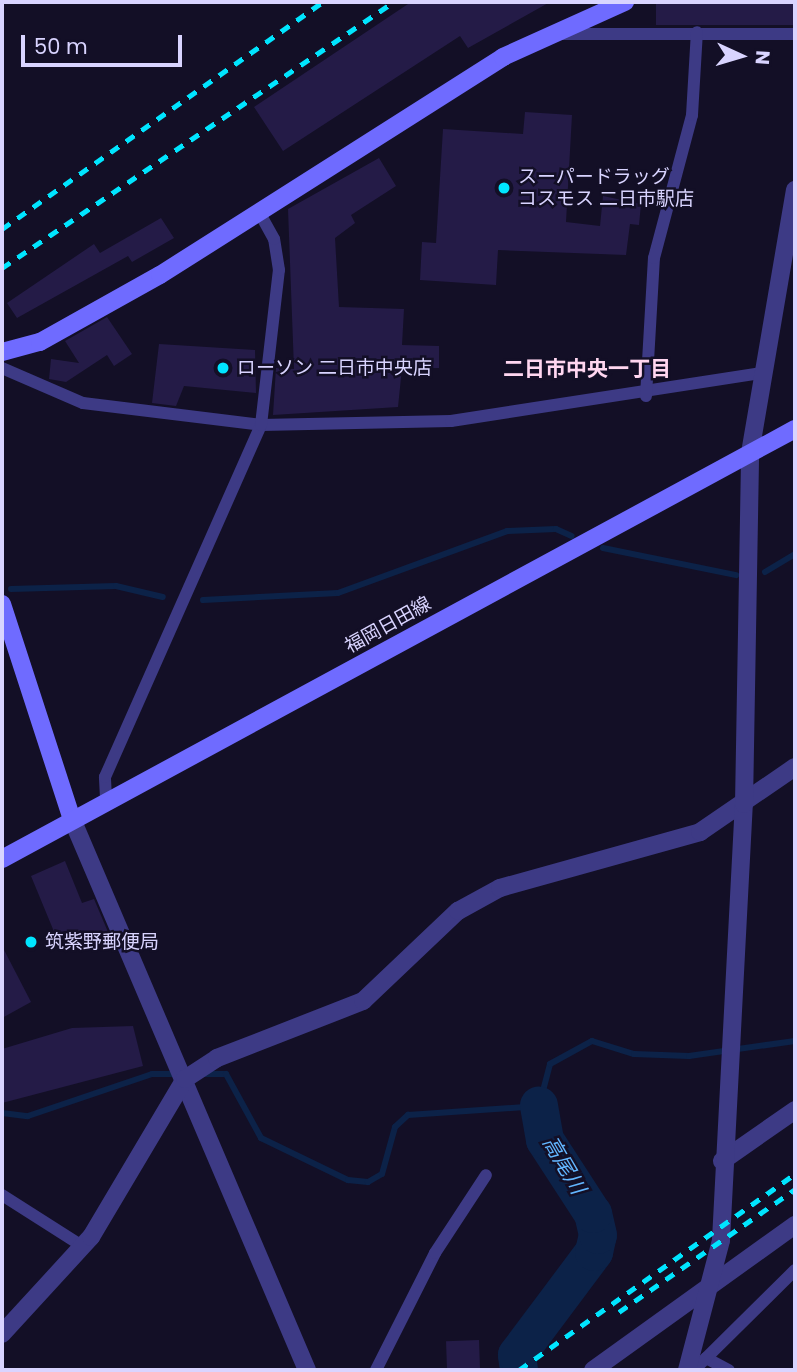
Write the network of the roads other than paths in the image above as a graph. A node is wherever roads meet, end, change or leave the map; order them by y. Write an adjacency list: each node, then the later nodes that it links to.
1 (625, 2): 3 (main road)
2 (697, 32): 3 (lane); 4 (lane); 10 (lane)
3 (547, 34): 6 (main road)
4 (795, 34)
5 (795, 190): 9 (street)
6 (258, 210): 7 (main road); 11 (lane)
7 (2, 352)
8 (2, 368): 11 (lane)
9 (760, 373): 10 (lane); 13 (street)
10 (646, 396): 11 (lane)
11 (261, 425): 16 (lane)
12 (795, 429): 13 (main road, 福岡日田線)
13 (750, 453): 16 (main road, 福岡日田線); 17 (street)
14 (2, 604): 18 (main road)
15 (795, 767): 17 (street)
16 (106, 798): 18 (main road, 福岡日田線)
17 (744, 804): 20 (street); 22 (street)
18 (72, 819): 19 (main road, 福岡日田線); 20 (street)
19 (2, 859)
20 (185, 1079): 26 (street); 31 (street)
21 (795, 1110): 22 (street)
22 (722, 1161): 28 (street)
23 (486, 1175): 32 (lane)
24 (2, 1195): 26 (lane)
25 (795, 1225): 28 (street)
26 (82, 1246): 29 (street)
27 (794, 1272): 30 (lane)
28 (714, 1283): 33 (street); 34 (street)
29 (2, 1334)
30 (706, 1359): 35 (lane); 36 (lane)
31 (307, 1370)
32 (376, 1370)
33 (593, 1370)
34 (687, 1370)
35 (694, 1370)
36 (729, 1370)

